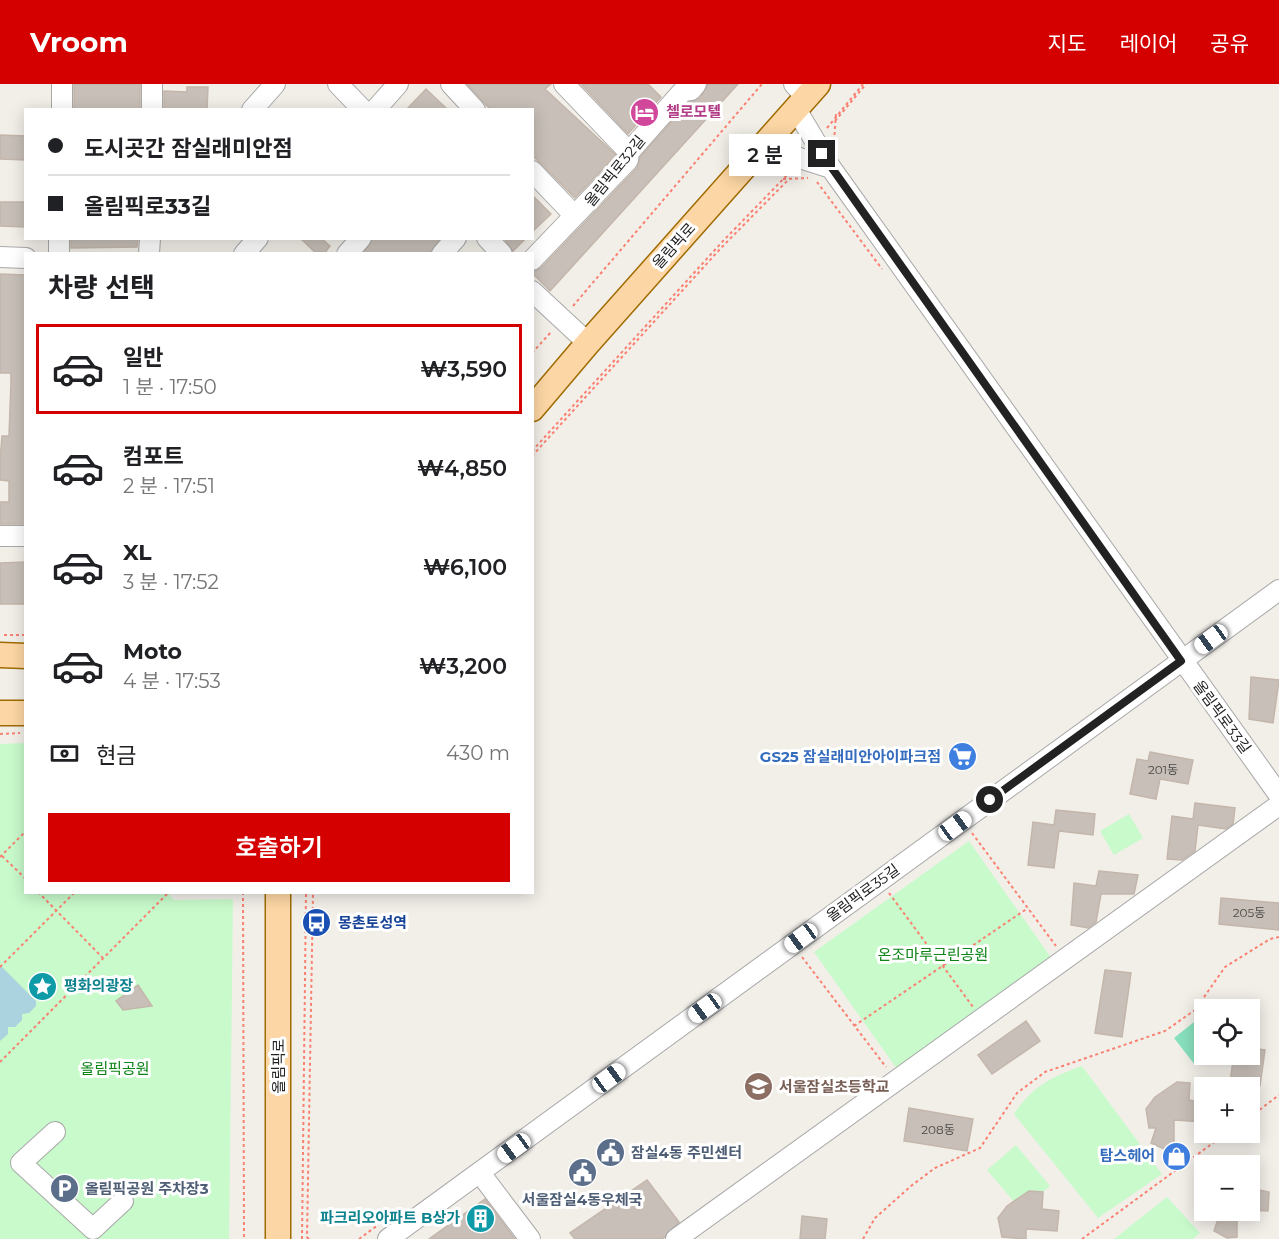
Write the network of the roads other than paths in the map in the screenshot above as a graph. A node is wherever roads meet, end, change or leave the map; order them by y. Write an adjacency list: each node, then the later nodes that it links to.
1 (62, 84): 10 (street)
2 (152, 84): 11 (street)
3 (276, 84): 12 (street)
4 (338, 84): 13 (street)
5 (398, 84): 14 (street)
6 (451, 84): 15 (street)
7 (564, 84): 17 (street)
8 (686, 86): 17 (street, 올림픽로32길)
9 (803, 94): 16 (main road, 올림픽로); 19 (street, 올림픽로33길)
10 (62, 108)
11 (152, 108)
12 (254, 108)
13 (361, 108)
14 (377, 108)
15 (473, 108)
16 (762, 146): 19 (street); 33 (main road, 올림픽로)
17 (629, 152): 20 (street, 올림픽로32길)
18 (534, 173): 20 (street)
19 (823, 173): 40 (street, 올림픽로33길)
20 (574, 214): 31 (street, 올림픽로32길)
21 (256, 240): 25 (street)
22 (359, 240): 26 (street)
23 (454, 240): 27 (street)
24 (489, 240): 28 (street)
25 (246, 252)
26 (349, 252)
27 (444, 252)
28 (500, 252)
29 (0, 257): 30 (street)
30 (24, 258)
31 (534, 258)
32 (534, 293): 33 (street)
33 (588, 343): 34 (main road, 올림픽로)
34 (534, 407)
35 (0, 536): 36 (street)
36 (24, 536)
37 (1279, 590): 40 (street, 올림픽로35길)
38 (0, 655): 39 (main road)
39 (24, 656)
40 (1181, 661): 43 (street, 올림픽로33길); 49 (street, 올림픽로35길)
41 (0, 713): 42 (main road)
42 (24, 713)
43 (1279, 795)
44 (1279, 805): 56 (street)
45 (278, 894): 47 (main road, 올림픽로)
46 (289, 894): 47 (main road)
47 (280, 953): 51 (main road, 올림픽로)
48 (55, 1132): 50 (street)
49 (480, 1173): 54 (street, 올림픽로35길); 55 (street)
50 (123, 1200)
51 (278, 1208): 52 (main road, 올림픽로); 53 (main road)
52 (278, 1239)
53 (295, 1239)
54 (388, 1239)
55 (530, 1239)
56 (676, 1239)

